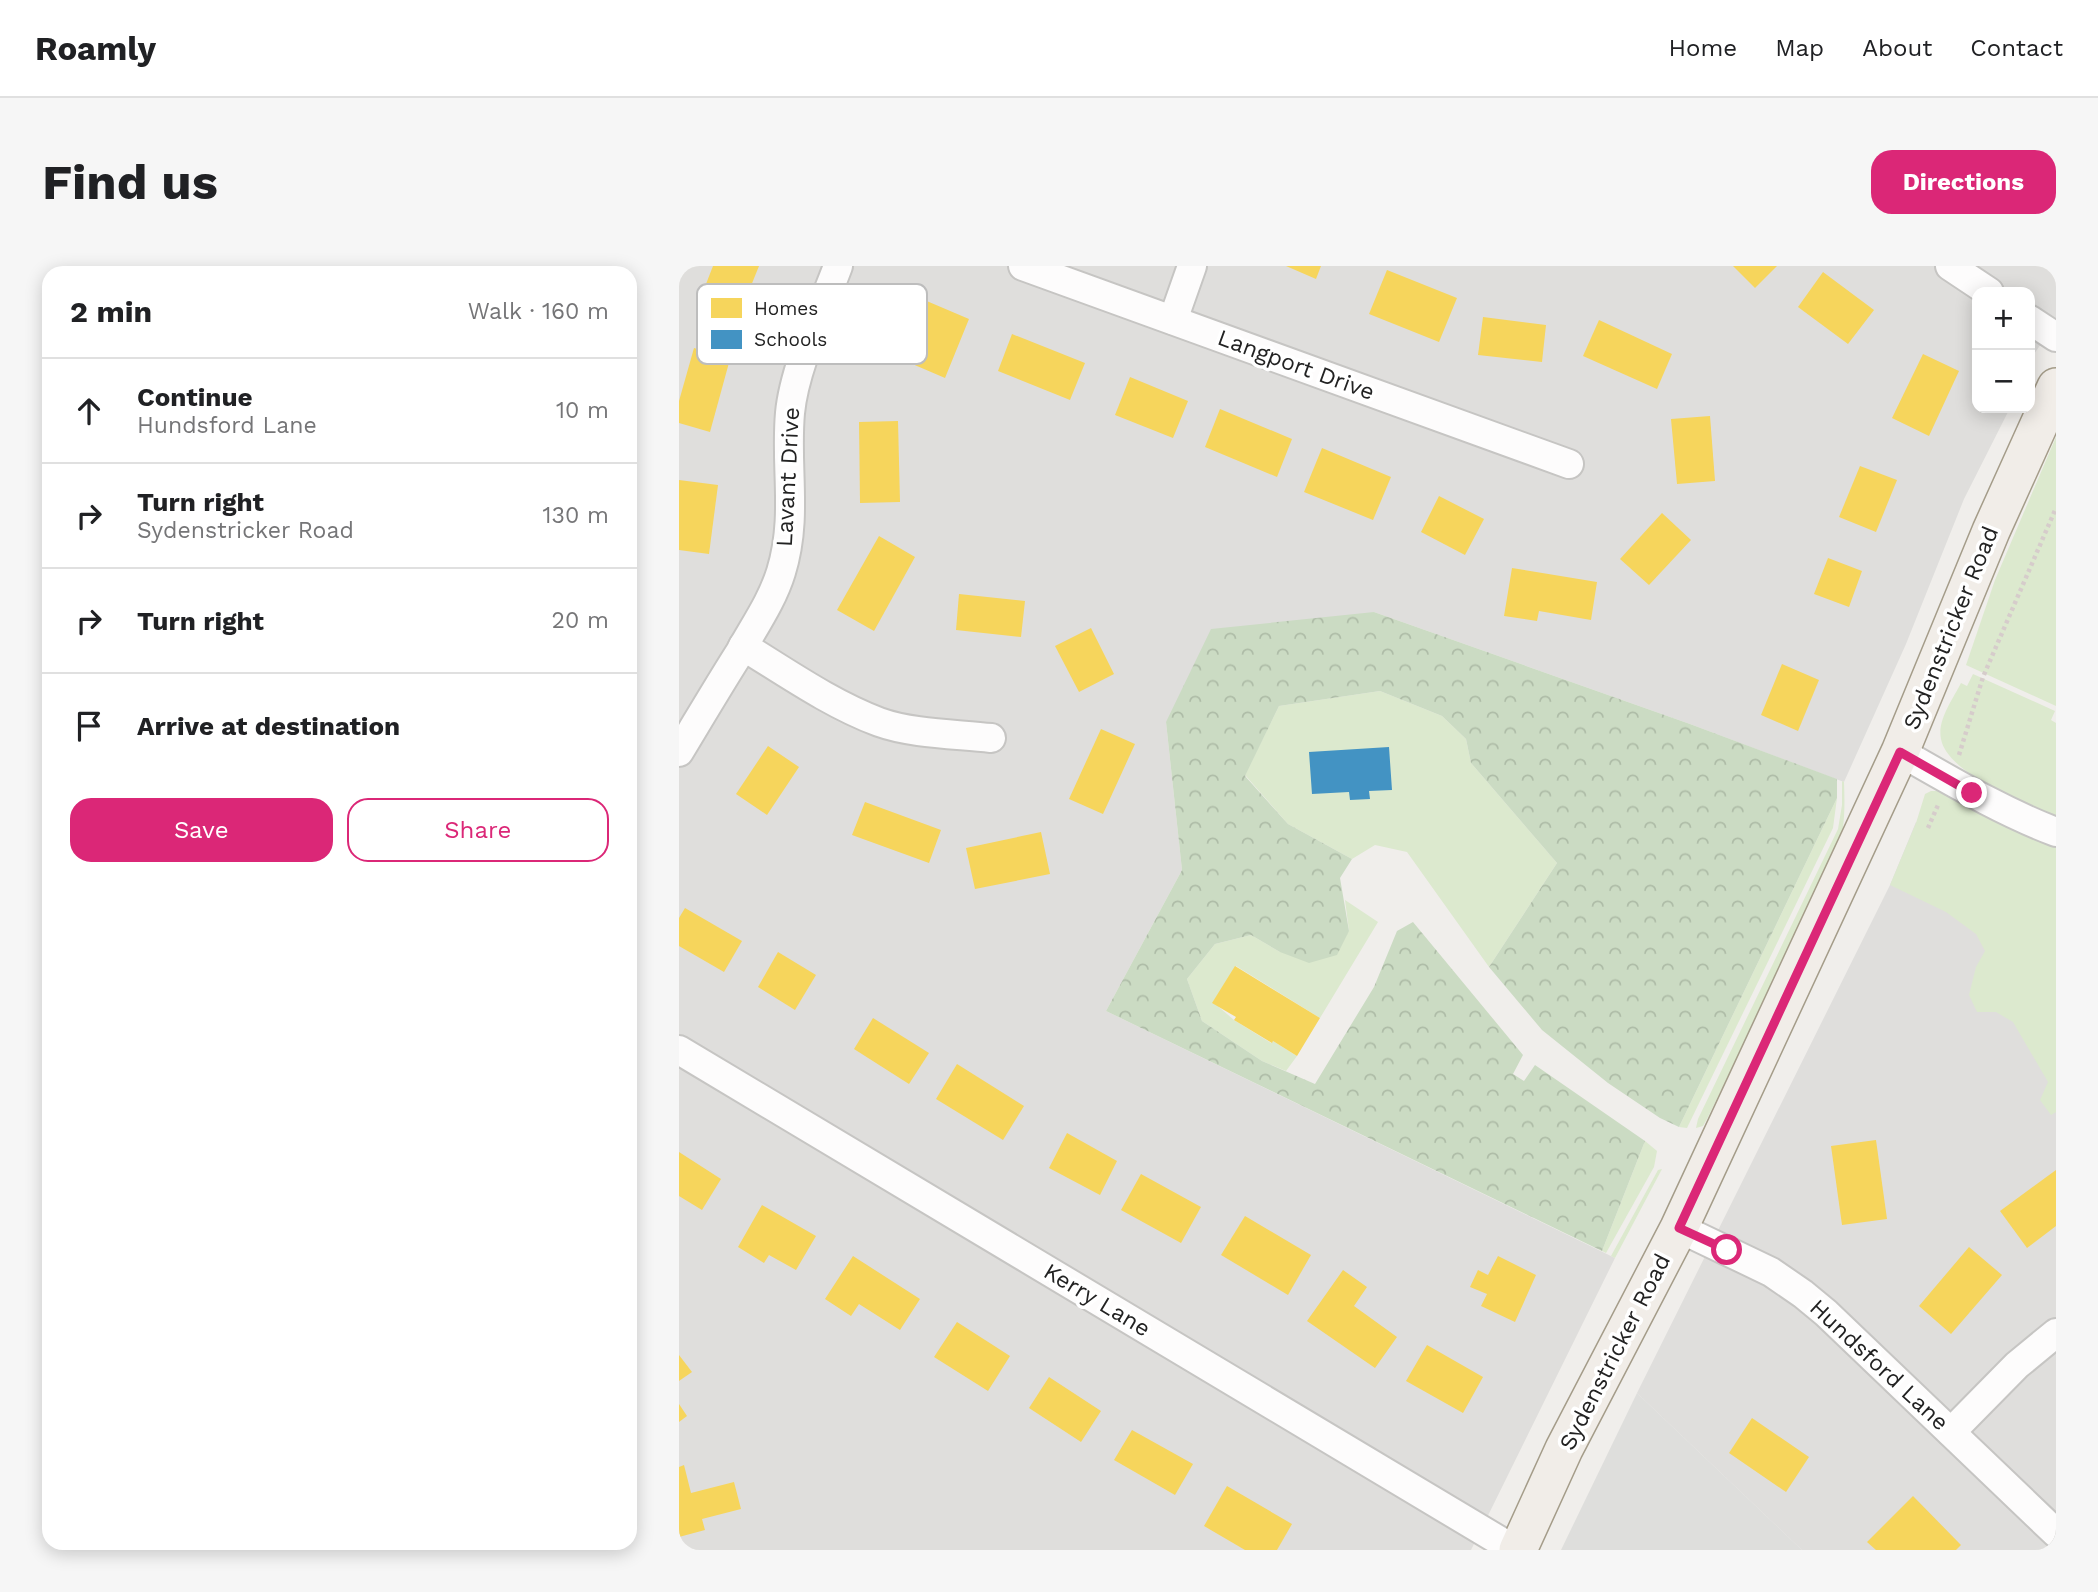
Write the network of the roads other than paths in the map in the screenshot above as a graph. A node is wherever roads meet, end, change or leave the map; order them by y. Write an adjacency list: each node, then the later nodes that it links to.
1 (838, 266): 5 (street, Lavant Drive)
2 (1023, 266): 7 (street, Langport Drive)
3 (1192, 266): 7 (street)
4 (1950, 266): 6 (street)
5 (831, 284)
6 (1982, 287)
7 (1173, 320): 12 (street, Langport Drive)
8 (2035, 323): 9 (street)
9 (2056, 337)
10 (802, 364): 13 (street, Lavant Drive)
11 (2056, 387): 16 (main road, Sydenstricker Road)
12 (1569, 464)
13 (743, 646): 14 (street); 15 (street, Lavant Drive)
14 (991, 738)
15 (679, 752)
16 (1900, 752): 17 (street); 19 (main road, Sydenstricker Road)
17 (2056, 832)
18 (679, 1050): 23 (street, Kerry Lane)
19 (1679, 1228): 21 (street, Hundsford Lane); 23 (main road, Sydenstricker Road)
20 (2056, 1333): 21 (street)
21 (1951, 1432): 22 (street, Hundsford Lane)
22 (2056, 1533)
23 (1517, 1550)

